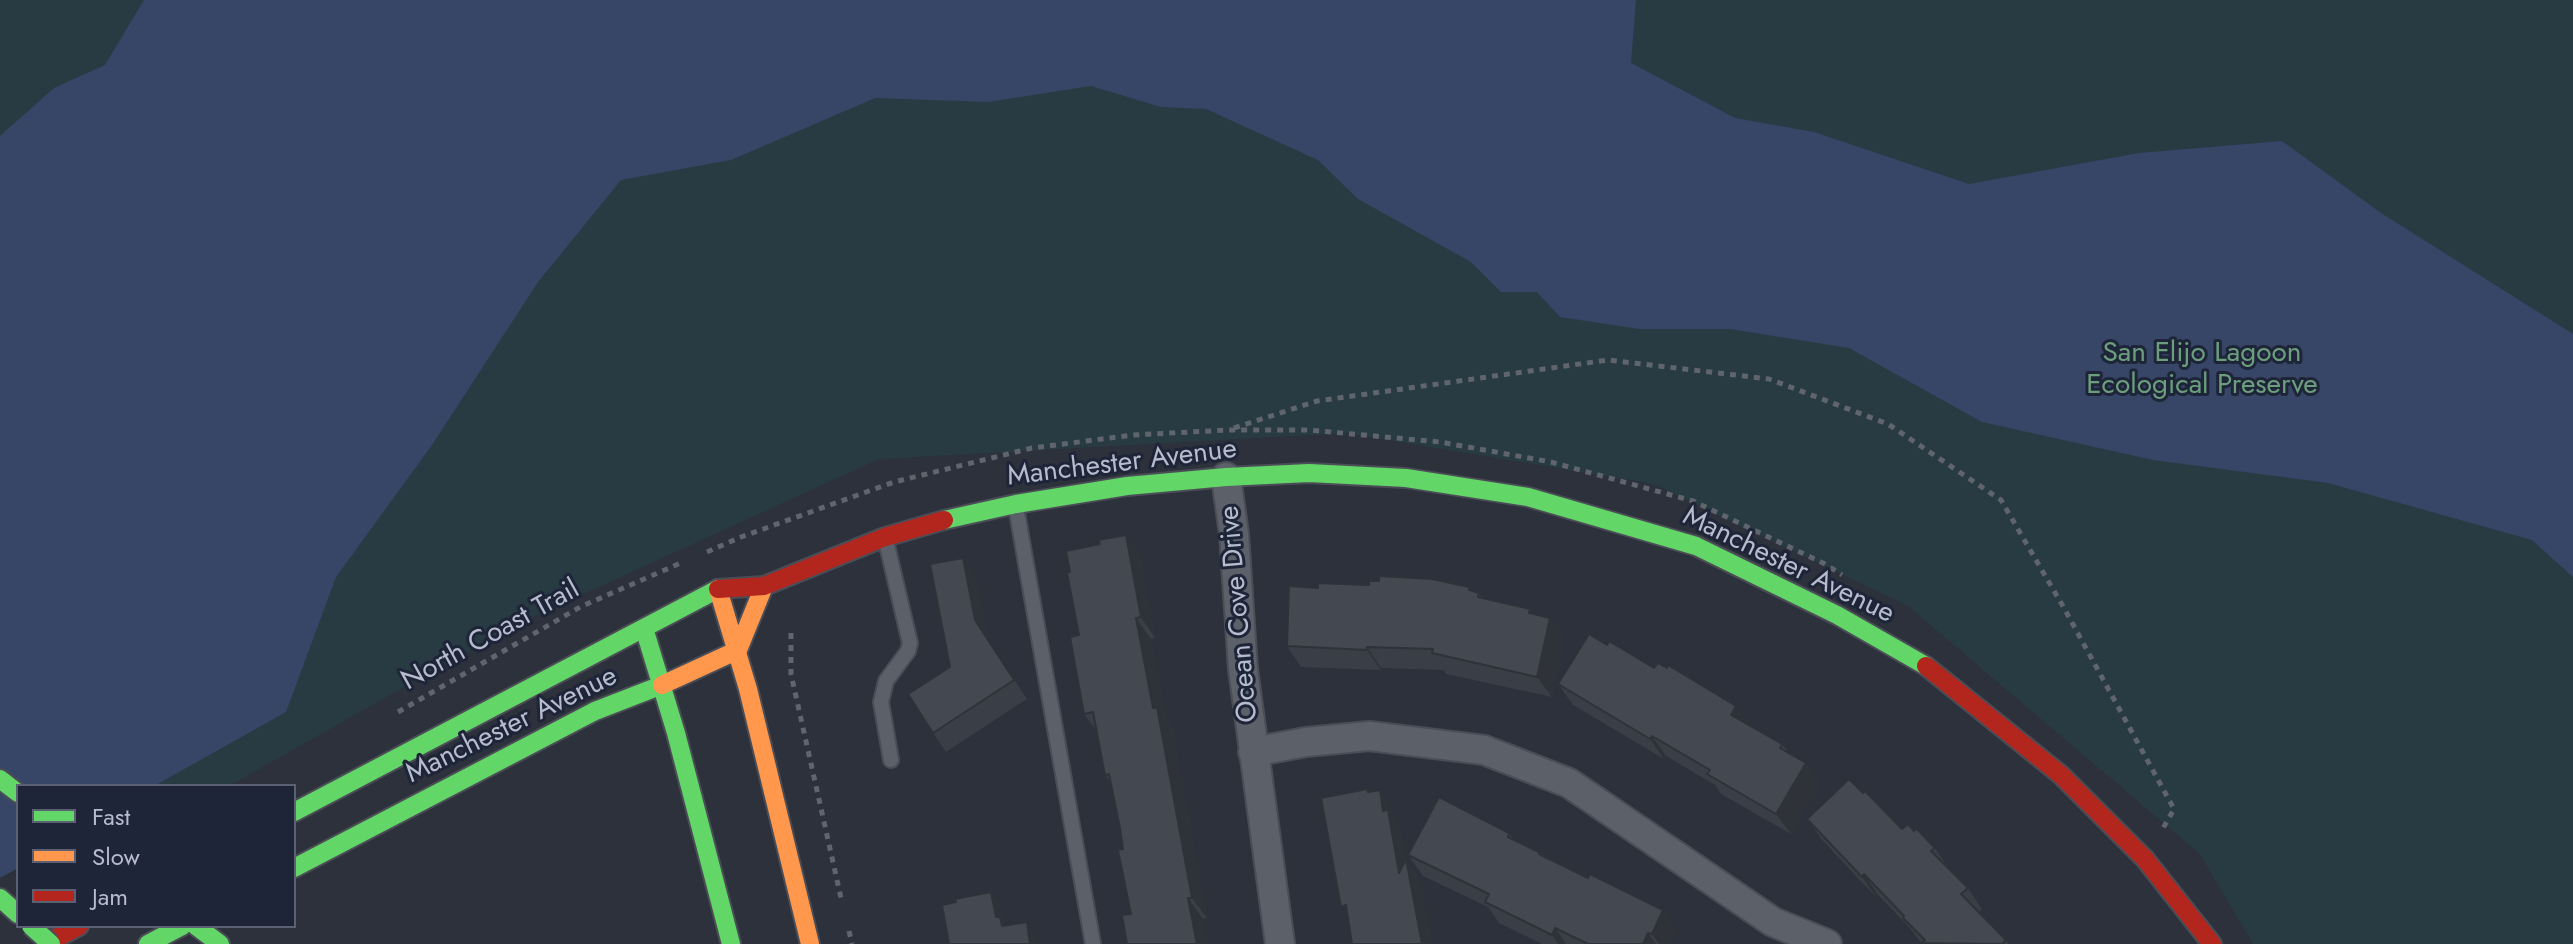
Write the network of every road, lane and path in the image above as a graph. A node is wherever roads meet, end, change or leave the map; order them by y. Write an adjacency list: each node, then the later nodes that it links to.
1 (1229, 430): 5 (path); 12 (path, North Coast Trail); 19 (path)
2 (1226, 477): 3 (main road, Manchester Avenue); 13 (street, Ocean Cove Drive); 21 (main road, Manchester Avenue)
3 (1016, 504): 4 (main road, Manchester Avenue); 37 (lane)
4 (885, 537): 6 (main road, Manchester Avenue); 14 (lane)
5 (1851, 581)
6 (764, 586): 7 (main road, Manchester Avenue); 10 (main road)
7 (718, 589): 8 (main road, Manchester Avenue); 10 (main road)
8 (644, 628): 11 (main road); 17 (main road, Manchester Avenue)
9 (791, 633): 24 (path)
10 (738, 650): 11 (main road, Manchester Avenue); 35 (main road)
11 (662, 685): 22 (main road, Manchester Avenue); 34 (main road)
12 (391, 716)
13 (1253, 752): 38 (street, Ocean Cove Drive); 39 (street)
14 (891, 760)
15 (0, 779): 16 (main road)
16 (16, 791)
17 (296, 811)
18 (2153, 819): 19 (path)
19 (2163, 829): 20 (path); 21 (path)
20 (2172, 840)
21 (2145, 859): 40 (main road, Manchester Avenue)
22 (296, 867)
23 (0, 898): 25 (main road)
24 (841, 899)
25 (16, 912)
26 (33, 928): 31 (main road, bridge)
27 (76, 928): 31 (main road)
28 (178, 928): 32 (main road)
29 (199, 928): 33 (main road)
30 (848, 929): 36 (path)
31 (48, 944)
32 (148, 944)
33 (220, 944)
34 (731, 944)
35 (810, 944)
36 (852, 944)
37 (1093, 944)
38 (1280, 944)
39 (1827, 944)
40 (2212, 944)

